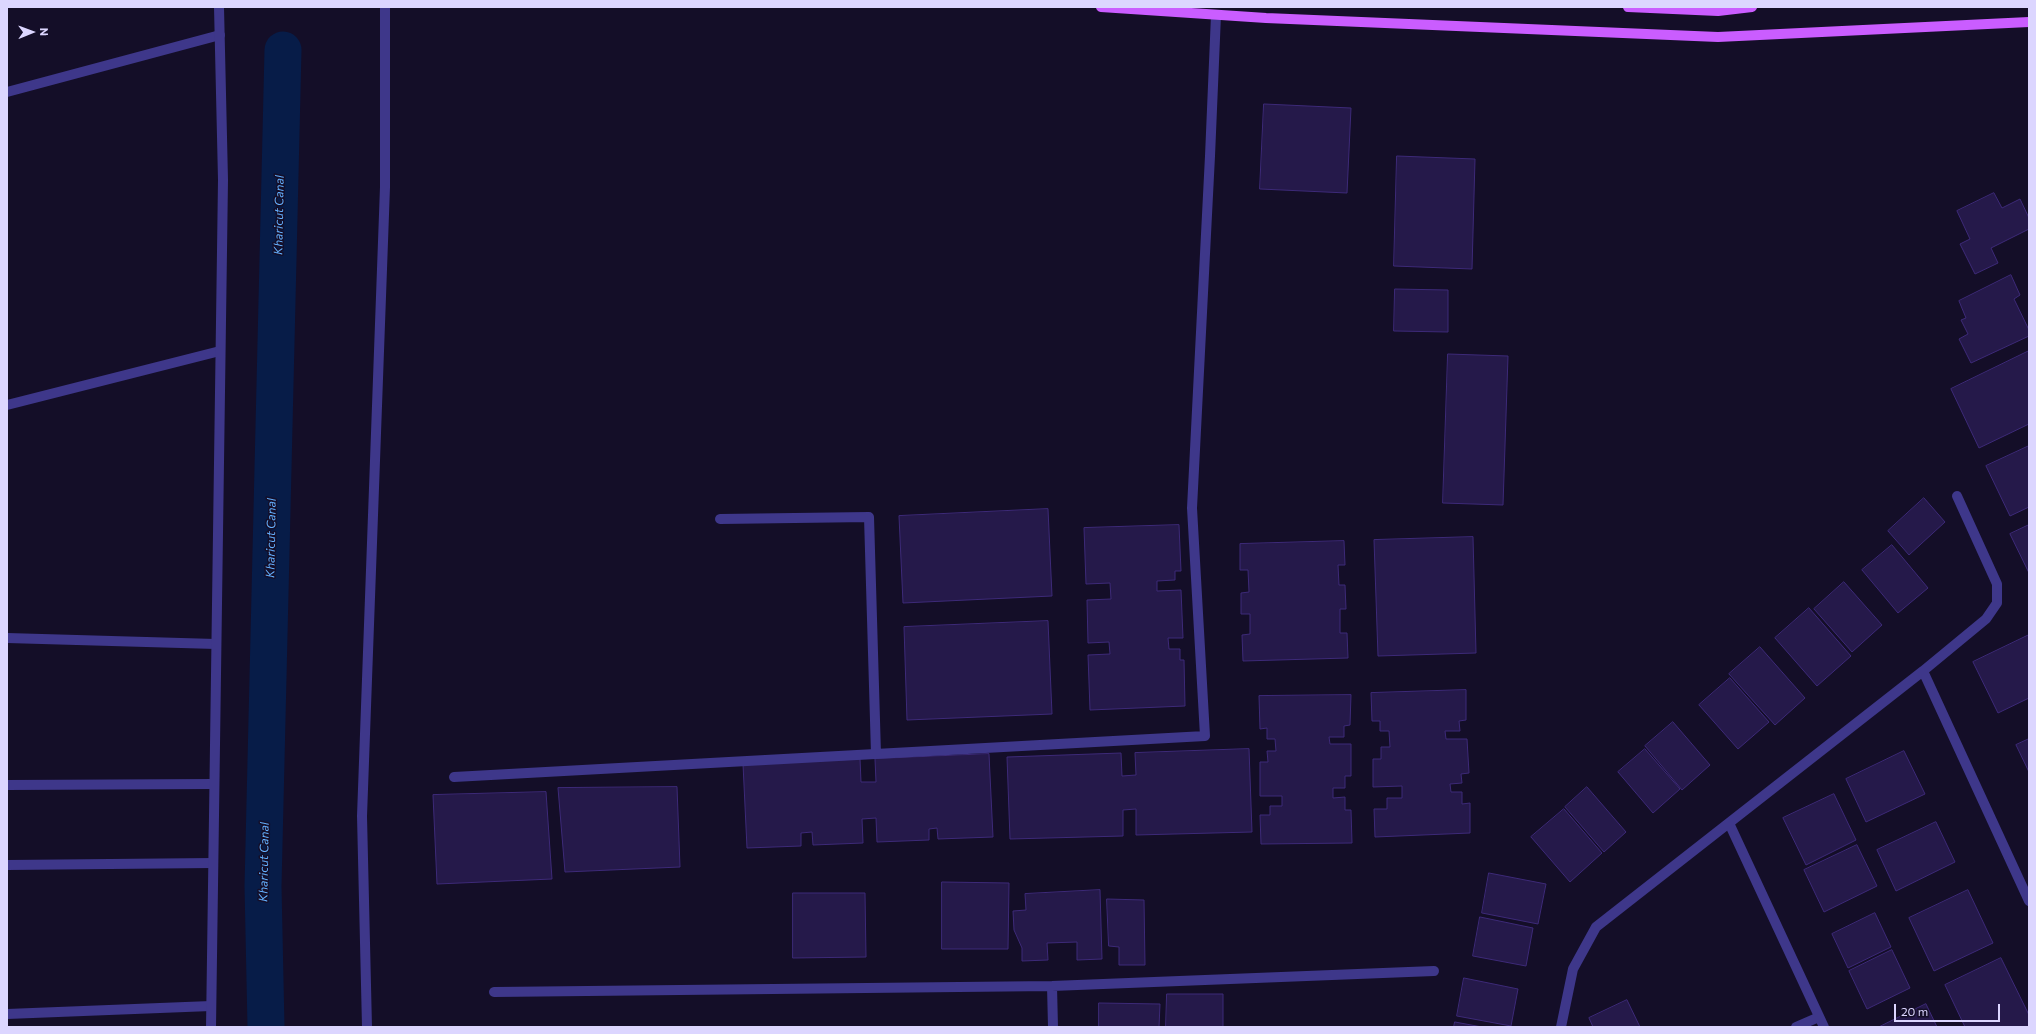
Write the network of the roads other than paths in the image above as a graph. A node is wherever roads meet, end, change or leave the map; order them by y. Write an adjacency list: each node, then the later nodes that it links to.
1 (219, 7): 8 (street)
2 (385, 7): 32 (street)
3 (1101, 7): 6 (main road)
4 (1628, 7): 5 (main road)
5 (1752, 7)
6 (1216, 14): 7 (main road); 17 (street)
7 (2029, 22)
8 (220, 35): 9 (street); 10 (street)
9 (7, 92)
10 (220, 351): 11 (street); 15 (street)
11 (7, 405)
12 (1957, 496): 16 (street)
13 (720, 519): 17 (street)
14 (7, 638): 15 (street)
15 (216, 644): 19 (street)
16 (1923, 671): 21 (street); 24 (street)
17 (876, 754): 18 (street)
18 (454, 777)
19 (214, 784): 20 (street); 22 (street)
20 (7, 785)
21 (1729, 824): 30 (street); 34 (street)
22 (213, 863): 23 (street); 28 (street)
23 (7, 865)
24 (2029, 901)
25 (1434, 971): 26 (street)
26 (1052, 986): 27 (street); 33 (street)
27 (494, 992)
28 (211, 1006): 29 (street); 31 (street)
29 (7, 1014)
30 (1819, 1017): 35 (street); 36 (street)
31 (211, 1027)
32 (367, 1027)
33 (1053, 1027)
34 (1561, 1027)
35 (1796, 1027)
36 (1824, 1027)

